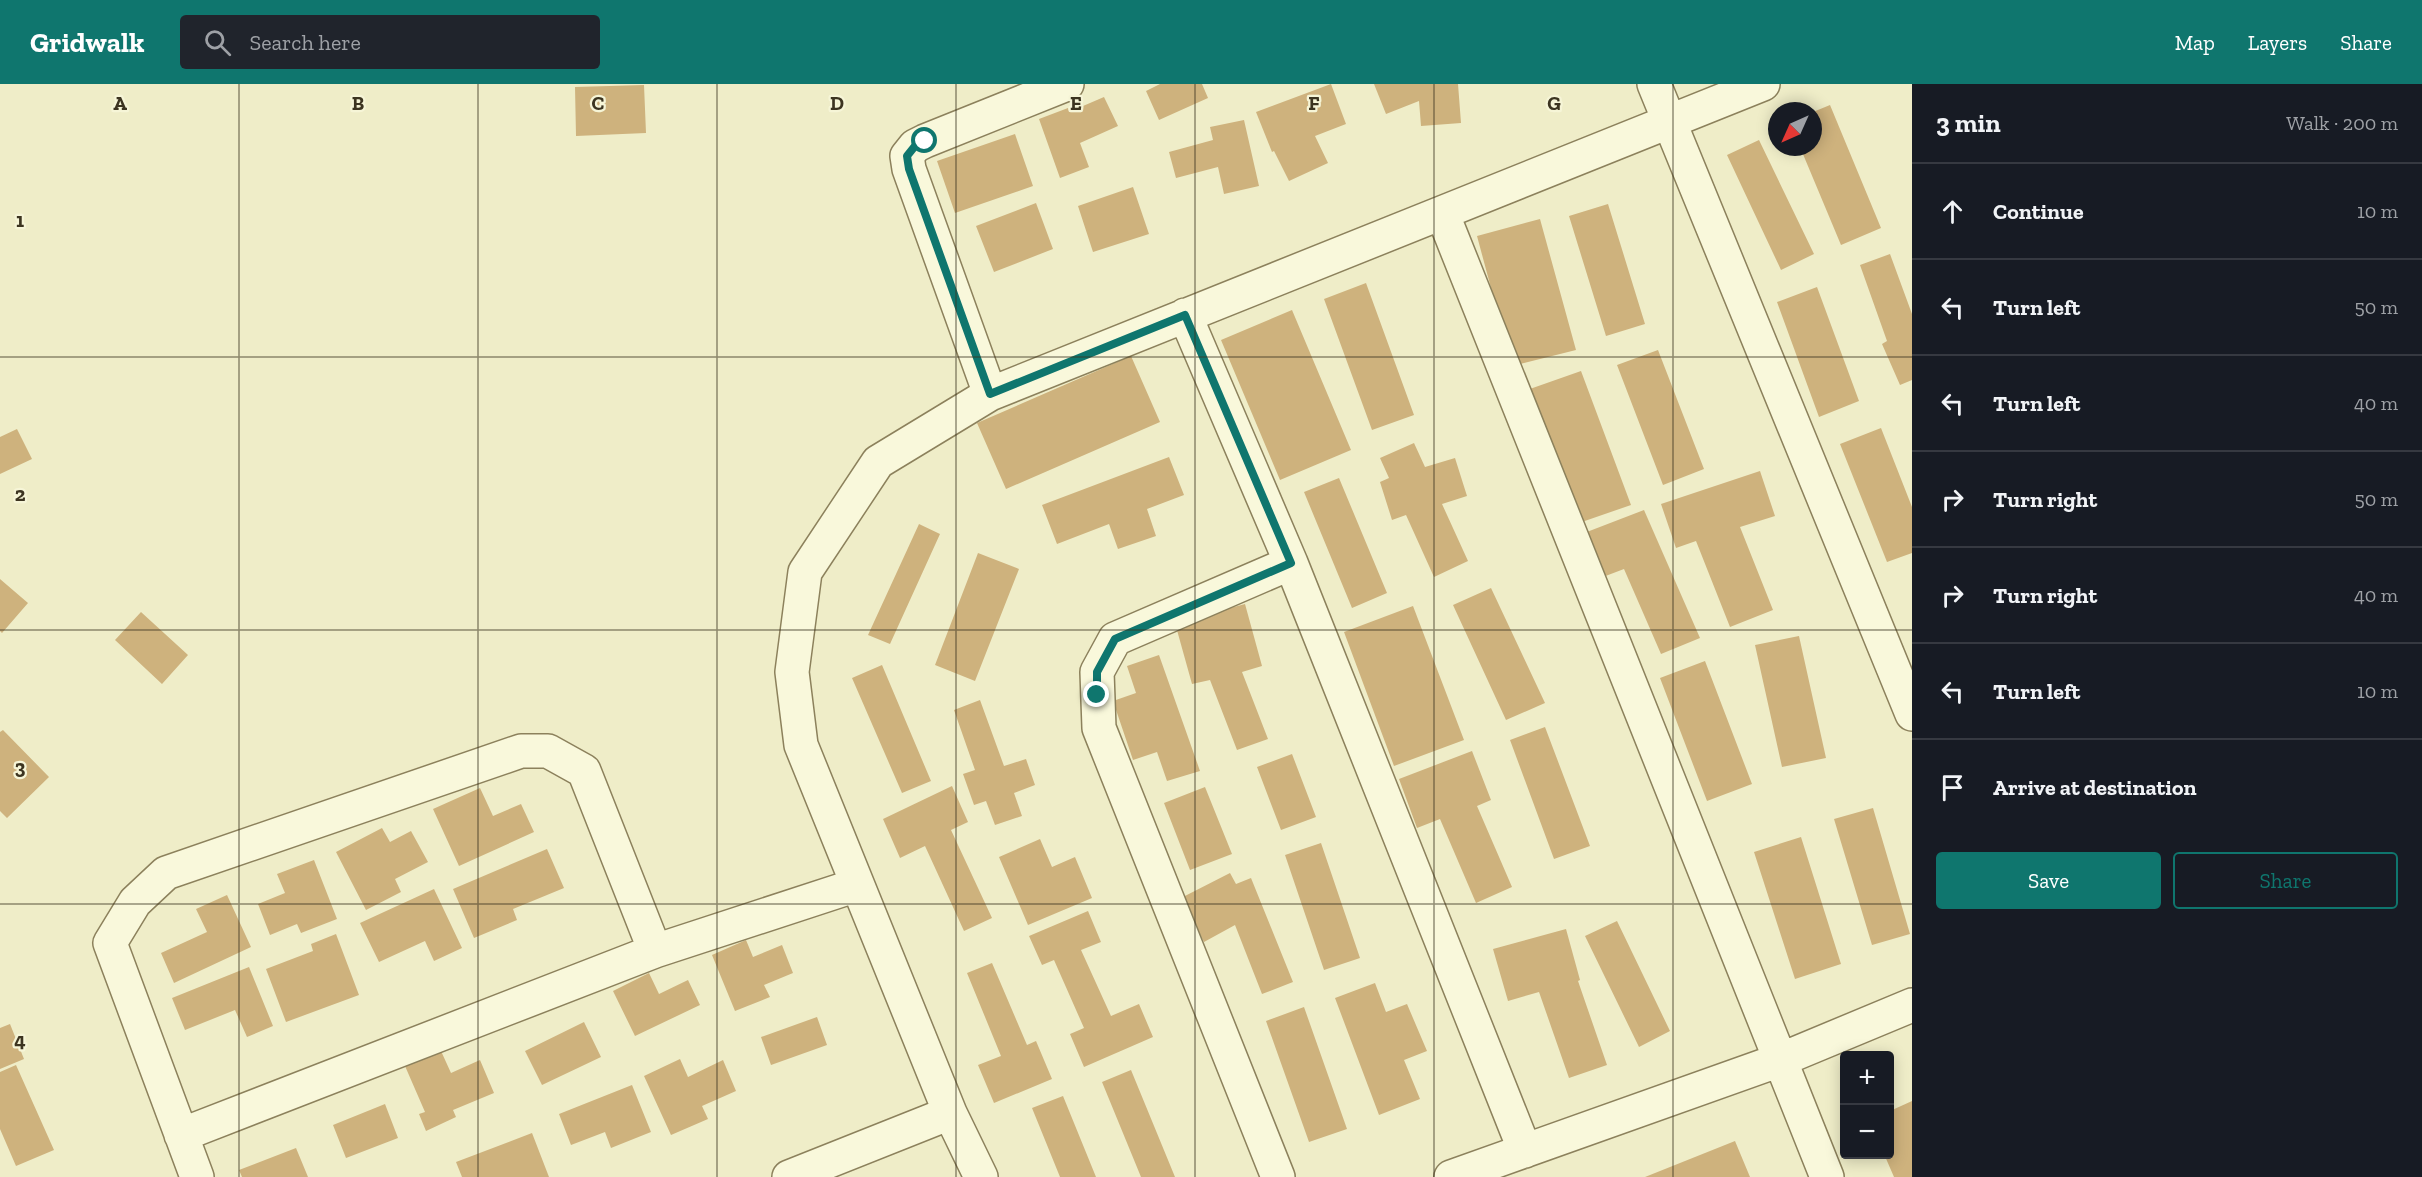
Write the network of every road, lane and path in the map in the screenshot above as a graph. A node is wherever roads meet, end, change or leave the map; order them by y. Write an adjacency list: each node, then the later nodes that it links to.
1 (1067, 84): 7 (street)
2 (1654, 84): 4 (street)
3 (1763, 84): 4 (street)
4 (1670, 121): 5 (street); 9 (street)
5 (1443, 214): 6 (street); 13 (street)
6 (1185, 315): 7 (street); 8 (street)
7 (990, 394): 10 (street)
8 (1291, 563): 16 (street); 20 (street)
9 (1912, 714)
10 (857, 885): 11 (street); 14 (street)
11 (655, 951): 15 (street); 15 (street)
12 (1912, 1005): 13 (street)
13 (1780, 1060): 16 (street); 22 (street)
14 (950, 1113): 18 (street); 19 (street)
15 (180, 1135): 17 (street)
16 (1525, 1151): 21 (street)
17 (197, 1177)
18 (789, 1177)
19 (981, 1177)
20 (1278, 1177)
21 (1451, 1177)
22 (1827, 1177)

